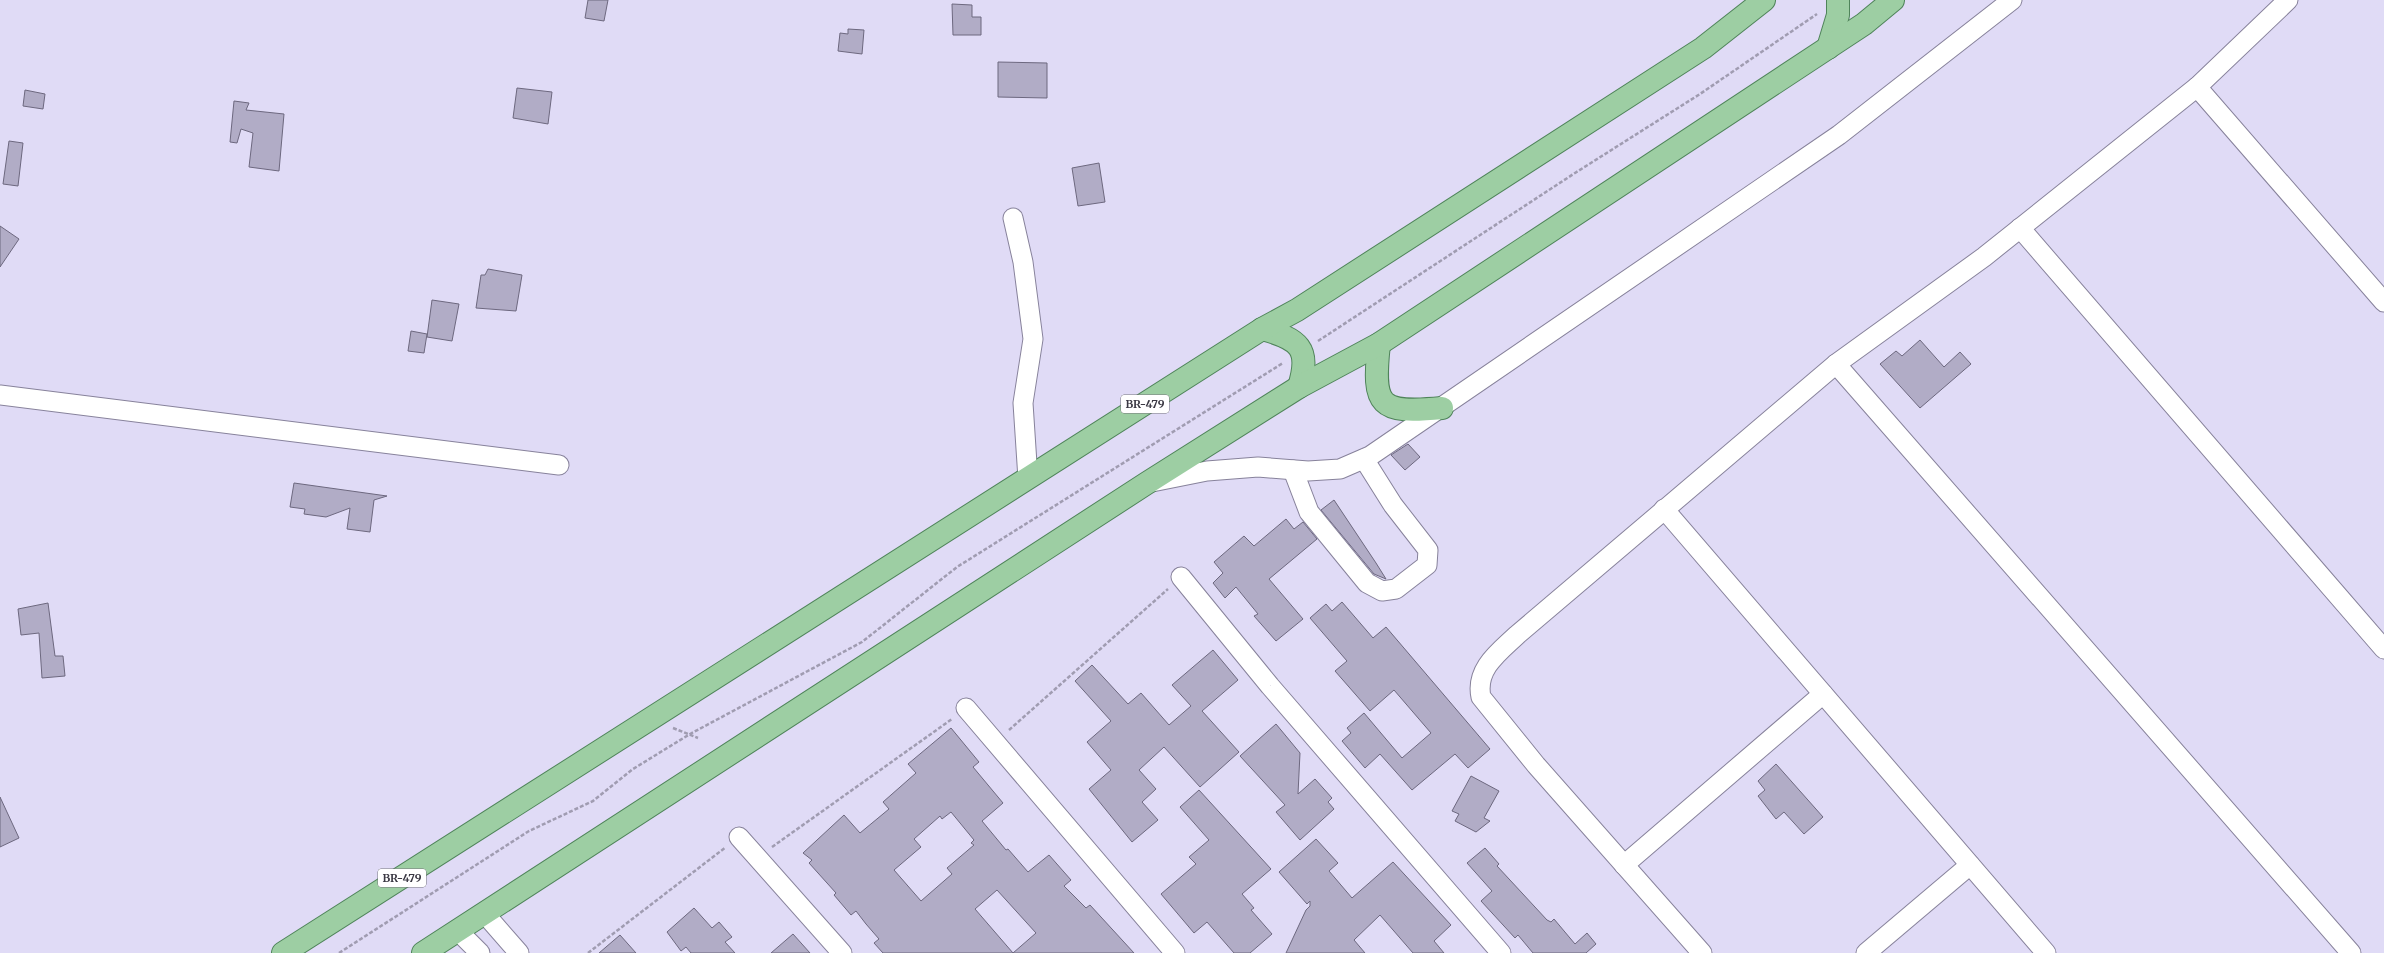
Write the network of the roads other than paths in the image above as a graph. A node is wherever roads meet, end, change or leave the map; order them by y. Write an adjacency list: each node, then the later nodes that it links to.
1 (1764, 0): 11 (main road, BR-479)
2 (1838, 0): 6 (main road)
3 (1893, 0): 6 (main road)
4 (2012, 0): 16 (street)
5 (2288, 0): 7 (street)
6 (1828, 48): 12 (main road)
7 (2196, 87): 9 (street); 10 (street)
8 (1013, 218): 20 (street)
9 (2020, 228): 13 (street); 24 (street)
10 (2384, 302)
11 (1262, 329): 14 (main road); 20 (main road, BR-479)
12 (1379, 344): 14 (main road); 16 (main road)
13 (1836, 364): 22 (street); 42 (street)
14 (1298, 387): 21 (main road)
15 (0, 395): 18 (street)
16 (1442, 408): 17 (street)
17 (1364, 459): 19 (street); 19 (street)
18 (559, 464)
19 (1293, 470): 21 (street)
20 (1028, 479): 33 (main road, BR-479)
21 (1147, 483): 30 (main road)
22 (1664, 509): 25 (street); 28 (street)
23 (1181, 577): 38 (street)
24 (2384, 648)
25 (1823, 694): 28 (street); 29 (street)
26 (966, 708): 37 (street)
27 (739, 837): 36 (street)
28 (1624, 865): 39 (street)
29 (1970, 865): 40 (street); 41 (street)
30 (485, 914): 31 (main road); 32 (street)
31 (458, 931): 34 (main road); 35 (street)
32 (512, 951)
33 (283, 953)
34 (423, 953)
35 (480, 953)
36 (842, 953)
37 (1175, 953)
38 (1501, 953)
39 (1702, 953)
40 (1866, 953)
41 (2046, 953)
42 (2351, 953)

